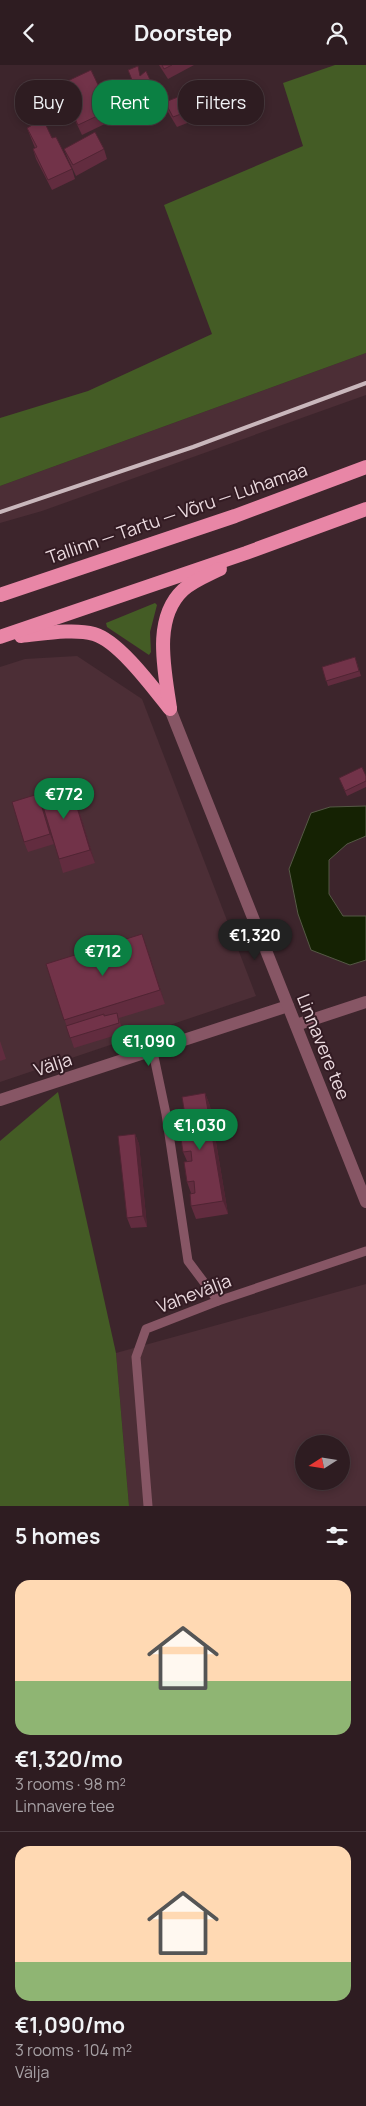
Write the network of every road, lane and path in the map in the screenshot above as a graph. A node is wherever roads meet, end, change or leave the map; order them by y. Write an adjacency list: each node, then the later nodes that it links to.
1 (366, 467): 4 (highway, Tallinn — Tartu — Võru — Luhamaa)
2 (366, 509): 3 (highway)
3 (246, 553): 5 (highway); 6 (highway)
4 (0, 595)
5 (0, 638): 6 (highway)
6 (170, 709): 8 (street, Linnavere tee)
7 (366, 1002): 9 (street)
8 (288, 1005): 9 (street, Linnavere tee); 10 (street, Välja)
9 (296, 1025): 12 (street, Linnavere tee)
10 (154, 1052): 11 (street, Välja); 15 (lane)
11 (0, 1101)
12 (362, 1184): 13 (street, Linnavere tee)
13 (366, 1202)
14 (366, 1251): 15 (lane, Vahevälja)
15 (218, 1301): 16 (lane, Vahevälja)
16 (148, 1506)

